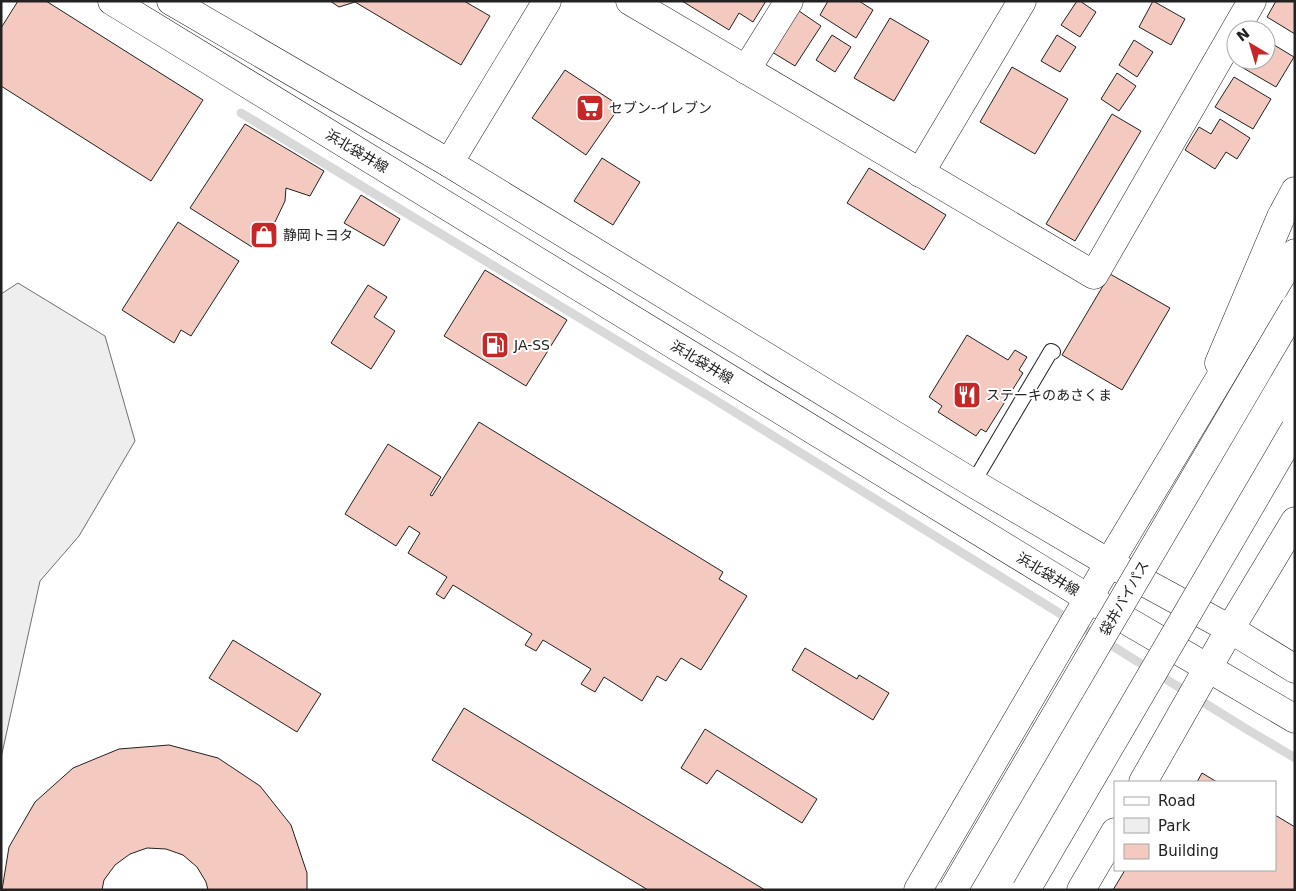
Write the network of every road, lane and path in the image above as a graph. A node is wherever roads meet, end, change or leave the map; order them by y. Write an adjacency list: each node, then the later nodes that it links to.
1 (112, 1): 20 (main road, 浜北袋井線)
2 (170, 1): 9 (main road)
3 (547, 1): 9 (main road)
4 (630, 1): 8 (main road)
5 (789, 1): 8 (main road)
6 (1022, 1): 10 (main road)
7 (1252, 1): 10 (main road)
8 (746, 70): 10 (main road)
9 (449, 163): 17 (main road)
10 (920, 173)
11 (1295, 191): 15 (main road)
12 (1295, 253): 15 (main road)
13 (1295, 307): 28 (main road, 袋井バイパス, bridge)
14 (1053, 352): 17 (lane)
15 (1200, 408): 19 (main road)
16 (1295, 429): 29 (main road, bridge)
17 (973, 483): 19 (main road)
18 (1295, 521): 21 (main road)
19 (1109, 563): 20 (main road); 21 (main road)
20 (1088, 598): 22 (main road, 浜北袋井線); 27 (main road)
21 (1230, 629): 22 (main road); 23 (main road)
22 (1208, 668): 24 (main road, 浜北袋井線); 25 (main road)
23 (1295, 669)
24 (1295, 719)
25 (1144, 781)
26 (1114, 834): 30 (main road)
27 (918, 890)
28 (953, 890)
29 (1026, 890)
30 (1082, 890)

